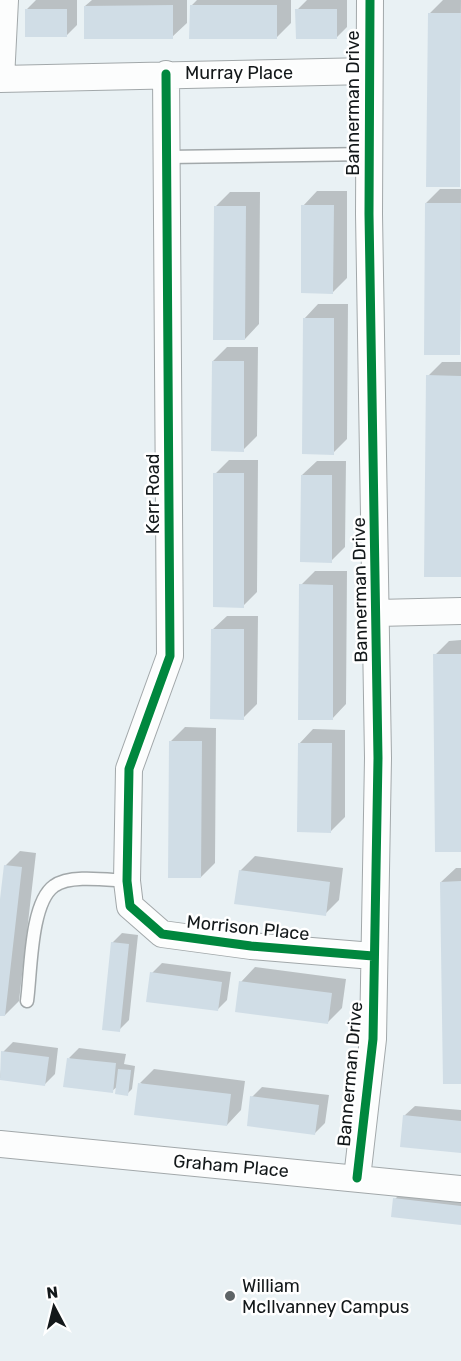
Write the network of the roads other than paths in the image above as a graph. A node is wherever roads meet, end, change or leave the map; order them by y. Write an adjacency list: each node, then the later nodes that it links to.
1 (5, 0): 5 (street)
2 (370, 0): 3 (street, Bannerman Drive)
3 (369, 71): 4 (street, Murray Place); 6 (street, Bannerman Drive)
4 (166, 74): 5 (street, Murray Place); 7 (street, Kerr Road)
5 (1, 79)
6 (369, 154): 7 (lane); 9 (street, Bannerman Drive)
7 (167, 157): 10 (street, Kerr Road)
8 (461, 611): 9 (street)
9 (378, 613): 11 (street, Bannerman Drive)
10 (129, 894): 11 (street, Morrison Place); 12 (lane)
11 (373, 956): 14 (street, Bannerman Drive)
12 (27, 1001)
13 (0, 1144): 14 (street, Graham Place)
14 (357, 1178): 15 (street, Graham Place)
15 (461, 1189)

